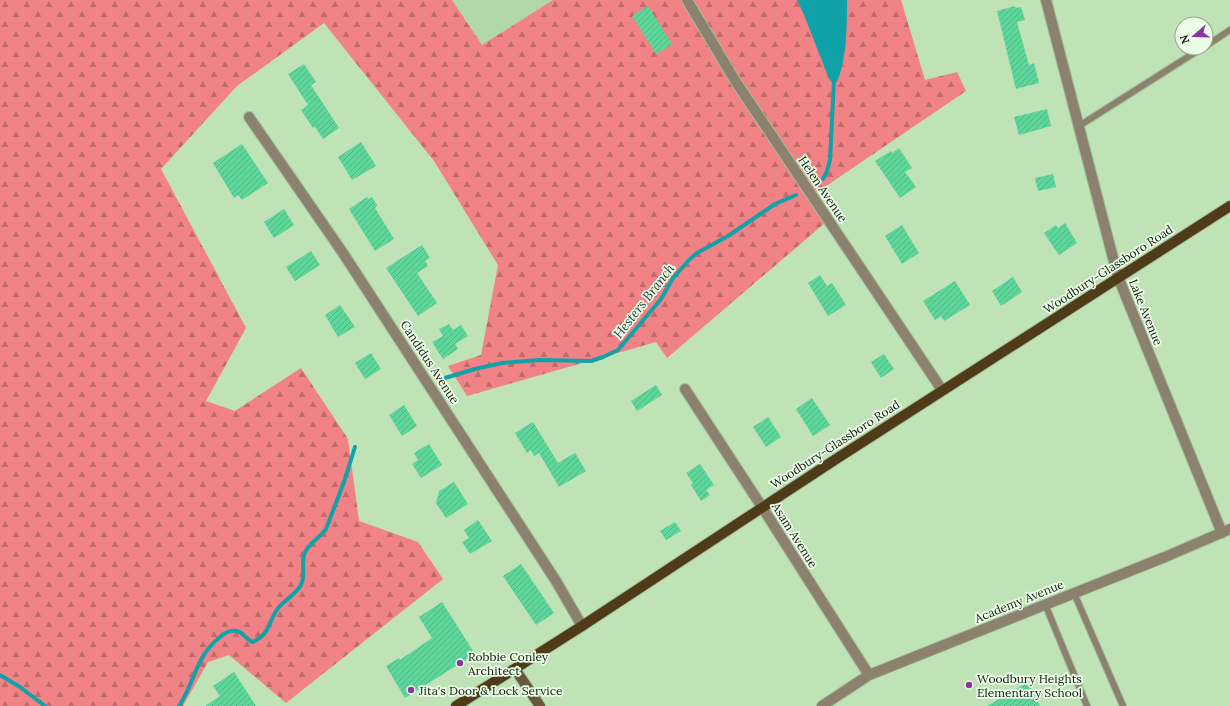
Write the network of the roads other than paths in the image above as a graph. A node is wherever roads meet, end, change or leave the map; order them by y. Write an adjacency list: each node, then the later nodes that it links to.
1 (687, 0): 11 (street, Helen Avenue)
2 (1046, 0): 7 (street, Lake Avenue)
3 (1230, 30): 4 (lane)
4 (1214, 41)
5 (1189, 56): 7 (lane)
6 (249, 117): 16 (street, Candidus Avenue)
7 (1079, 126): 9 (street, Lake Avenue)
8 (1230, 206): 9 (main road, Woodbury-Glassboro Road)
9 (1118, 277): 11 (main road, Woodbury-Glassboro Road); 13 (street, Lake Avenue)
10 (685, 389): 12 (street, Asam Avenue)
11 (942, 390): 12 (main road, Woodbury-Glassboro Road)
12 (762, 507): 16 (main road, Woodbury-Glassboro Road); 18 (street, Asam Avenue)
13 (1226, 531): 14 (street, Academy Avenue)
14 (1074, 593): 15 (street, Academy Avenue); 23 (lane)
15 (1045, 604): 18 (street, Academy Avenue); 22 (lane)
16 (582, 626): 17 (main road, Woodbury-Glassboro Road)
17 (515, 668): 19 (main road, Woodbury-Glassboro Road); 20 (main road)
18 (869, 675): 21 (street, Academy Avenue)
19 (456, 706)
20 (540, 706)
21 (822, 706)
22 (1087, 706)
23 (1123, 706)

